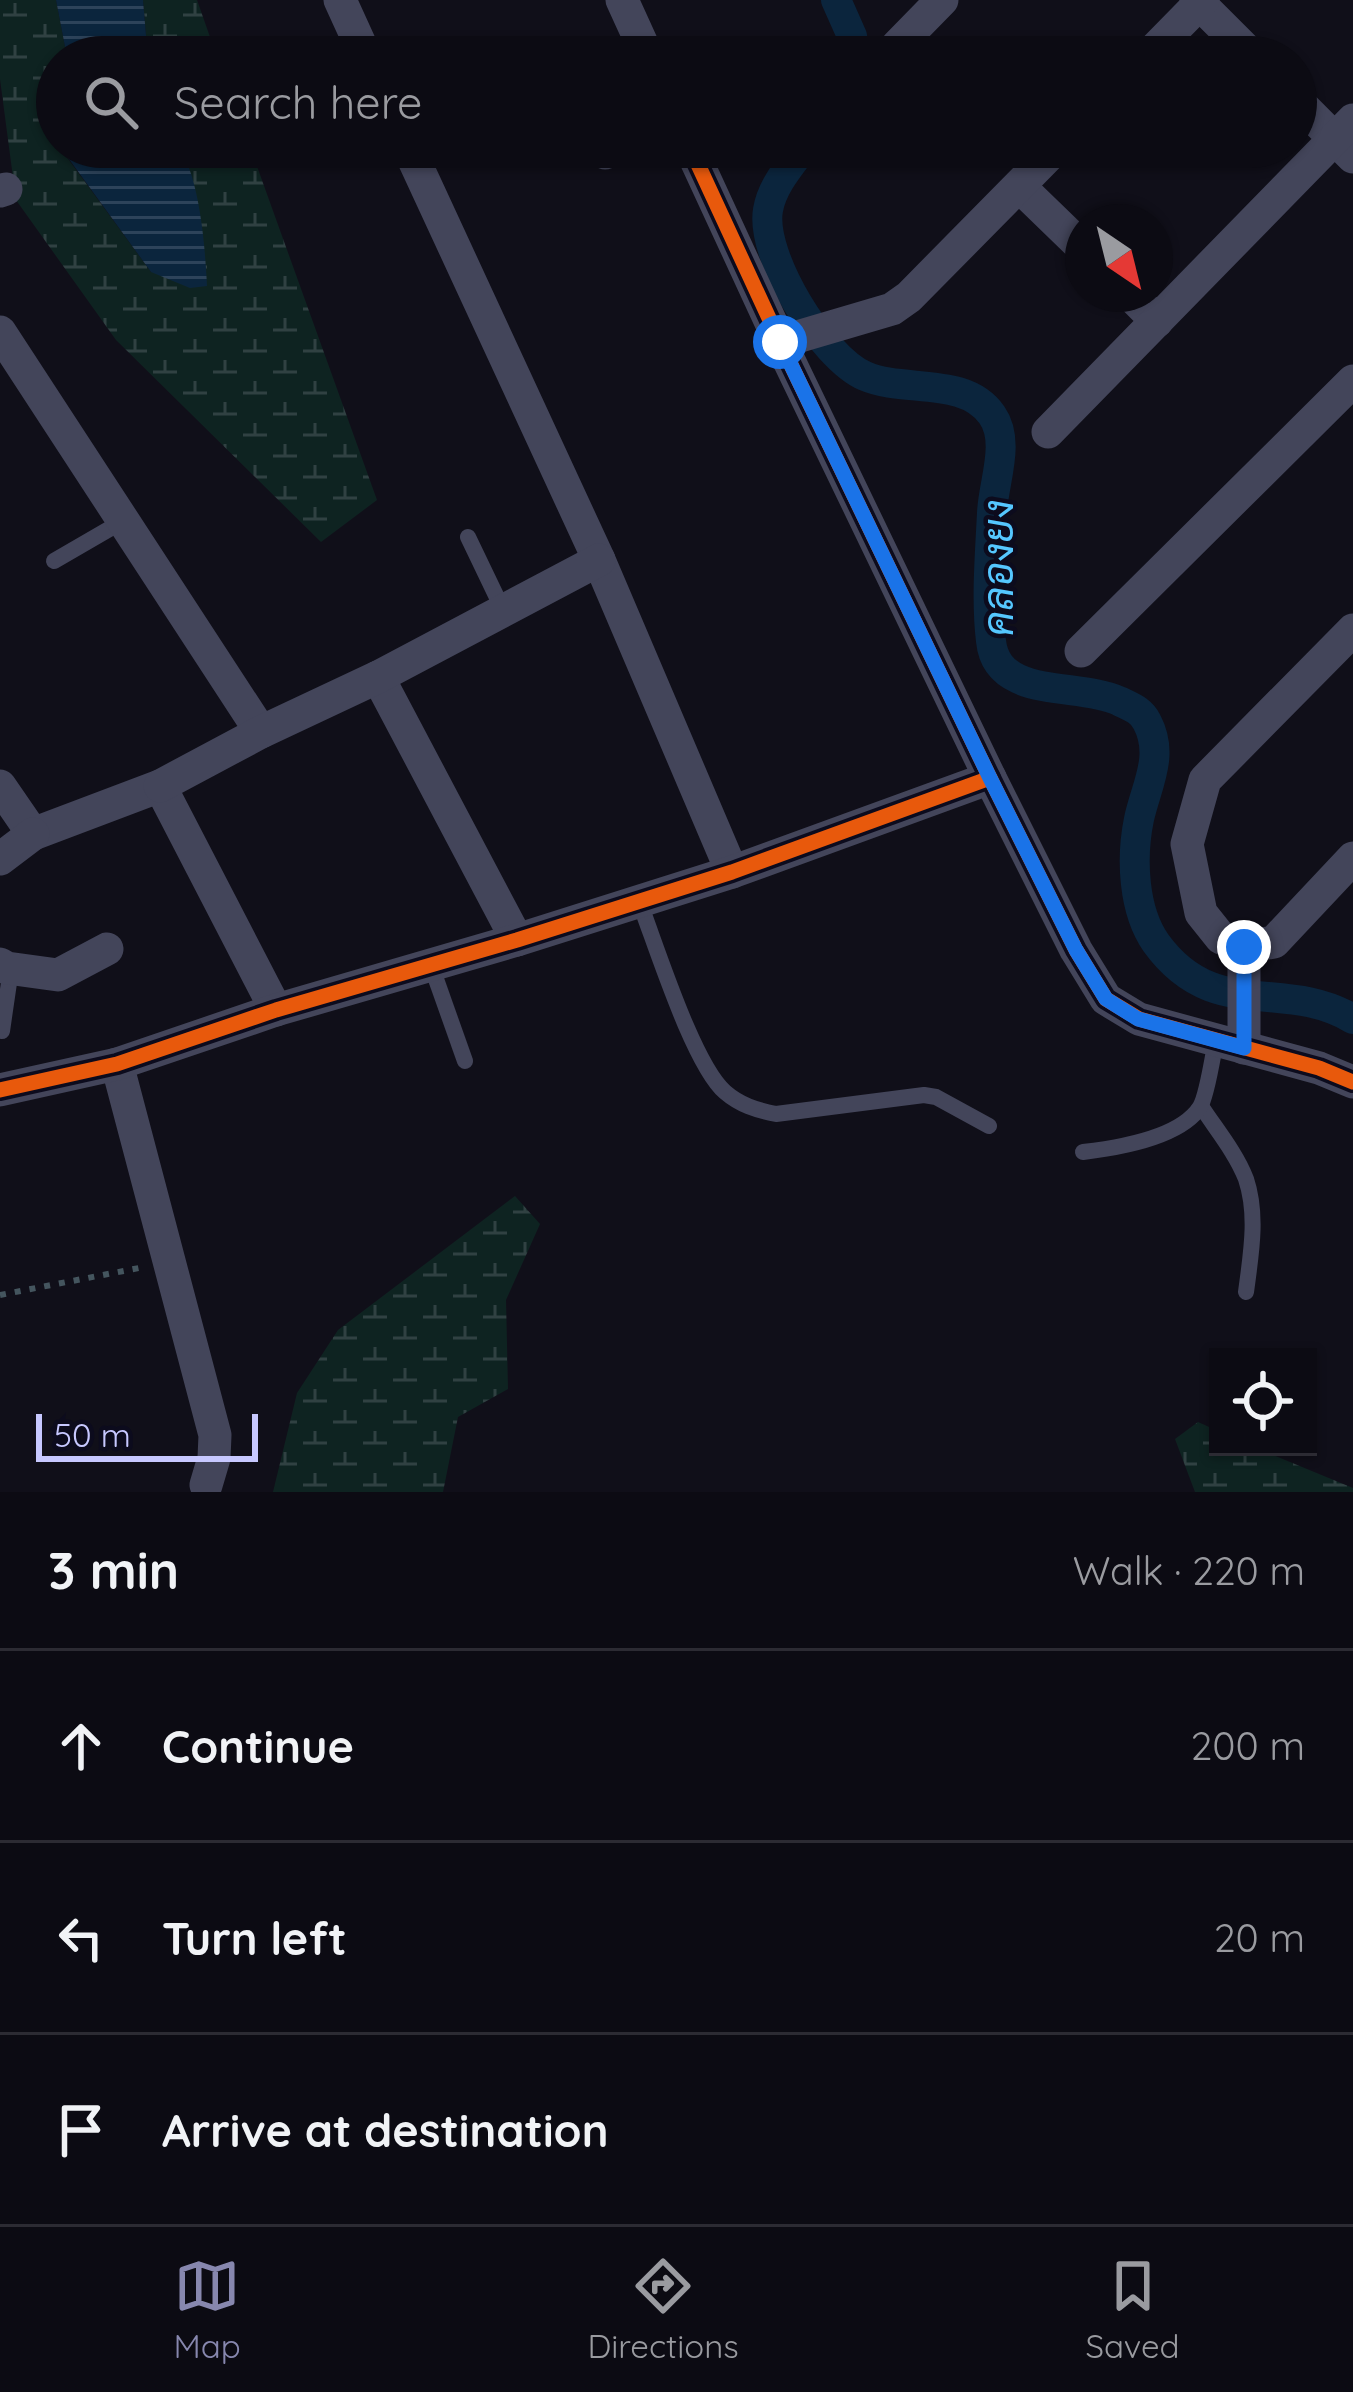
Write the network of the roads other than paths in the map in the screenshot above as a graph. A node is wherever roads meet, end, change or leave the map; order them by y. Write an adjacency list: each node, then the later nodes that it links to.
1 (340, 0): 5 (street)
2 (622, 0): 6 (street)
3 (942, 0): 7 (street)
4 (1200, 1): 8 (street); 9 (street)
5 (356, 36)
6 (638, 36)
7 (907, 36)
8 (1167, 36)
9 (1233, 36)
10 (1317, 116): 11 (street)
11 (1347, 138): 12 (street)
12 (1317, 167)
13 (418, 168): 27 (street)
14 (701, 168): 21 (street)
15 (1037, 168): 17 (street)
16 (1316, 168): 20 (street)
17 (1019, 186): 18 (street); 21 (street)
18 (1065, 231)
19 (1148, 312): 20 (street)
20 (1157, 321): 24 (street)
21 (787, 339): 34 (street)
22 (3, 344): 25 (street)
23 (1353, 381): 31 (street)
24 (1048, 432)
25 (123, 521): 28 (lane); 33 (street)
26 (468, 537): 29 (lane)
27 (599, 560): 29 (street); 40 (street)
28 (54, 561)
29 (503, 610): 32 (street)
30 (1353, 630): 43 (street)
31 (1081, 651)
32 (378, 676): 33 (street); 42 (street)
33 (261, 732): 36 (street)
34 (990, 778): 40 (street); 49 (street)
35 (0, 786): 37 (street)
36 (160, 786): 37 (street); 47 (street)
37 (32, 835): 39 (street)
38 (1353, 858): 43 (street)
39 (0, 859)
40 (732, 872): 41 (street)
41 (639, 901): 42 (street); 55 (lane)
42 (517, 940): 45 (street)
43 (1244, 947): 49 (street)
44 (107, 949): 46 (street)
45 (431, 965): 47 (street); 50 (lane)
46 (5, 966): 48 (lane)
47 (276, 1010): 51 (street)
48 (2, 1031)
49 (1230, 1044): 52 (street); 54 (lane)
50 (465, 1061)
51 (117, 1064): 53 (street); 58 (street)
52 (1353, 1082)
53 (0, 1090)
54 (1201, 1106): 56 (lane); 57 (lane)
55 (988, 1126)
56 (1083, 1152)
57 (1246, 1292)
58 (206, 1485)

